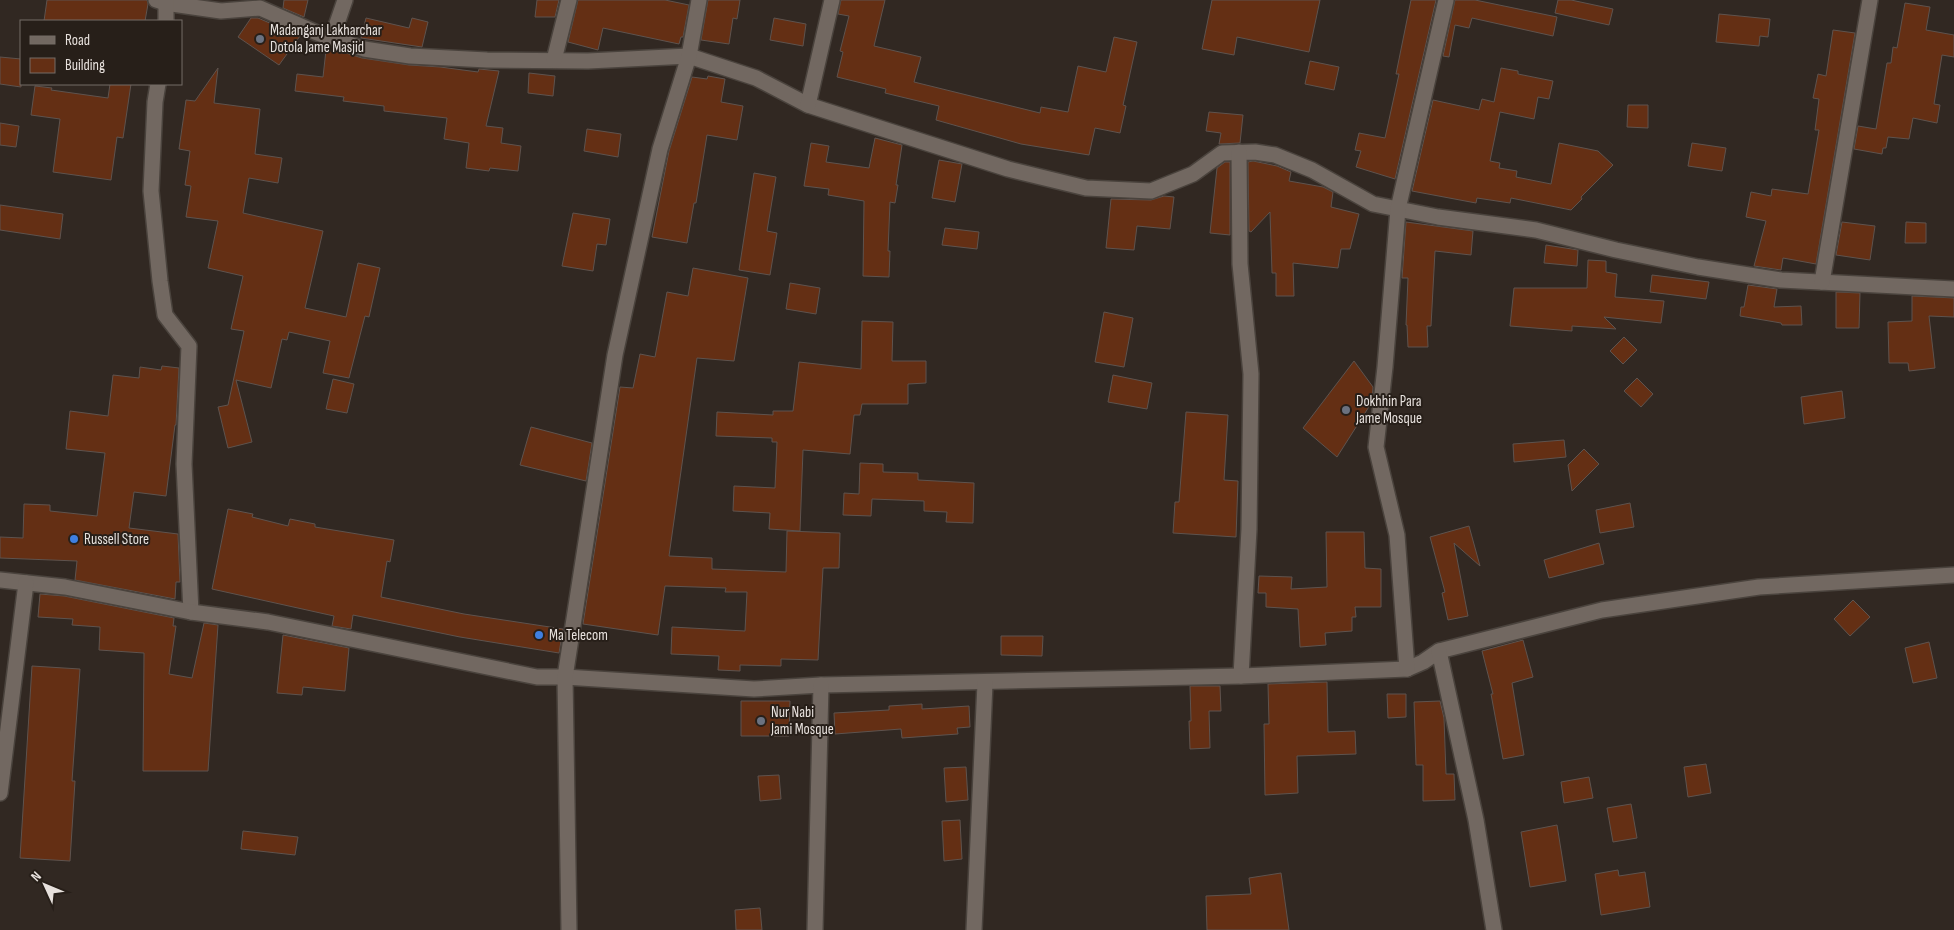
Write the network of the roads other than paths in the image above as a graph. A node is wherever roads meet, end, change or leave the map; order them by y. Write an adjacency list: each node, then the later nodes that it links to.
1 (345, 0): 9 (street)
2 (569, 0): 11 (street)
3 (699, 0): 10 (street)
4 (832, 0): 13 (street)
5 (1446, 0): 15 (street)
6 (1870, 0): 16 (street)
7 (162, 1): 8 (street); 9 (street)
8 (166, 20)
9 (332, 38): 11 (street)
10 (689, 56): 11 (street); 13 (street); 25 (street)
11 (554, 60)
12 (158, 85): 21 (street)
13 (808, 105): 14 (street)
14 (1239, 152): 15 (street); 24 (street)
15 (1398, 209): 16 (street); 23 (street)
16 (1822, 282): 17 (street)
17 (1954, 289)
18 (1954, 575): 22 (street)
19 (0, 580): 20 (street)
20 (26, 583): 21 (street); 28 (street)
21 (191, 612): 25 (street)
22 (1439, 651): 23 (street); 32 (street)
23 (1408, 669): 24 (street)
24 (1241, 676): 26 (street)
25 (565, 677): 27 (street); 29 (street)
26 (985, 683): 27 (street); 31 (street)
27 (821, 685): 30 (street)
28 (0, 793)
29 (569, 930)
30 (815, 930)
31 (974, 930)
32 (1494, 930)

